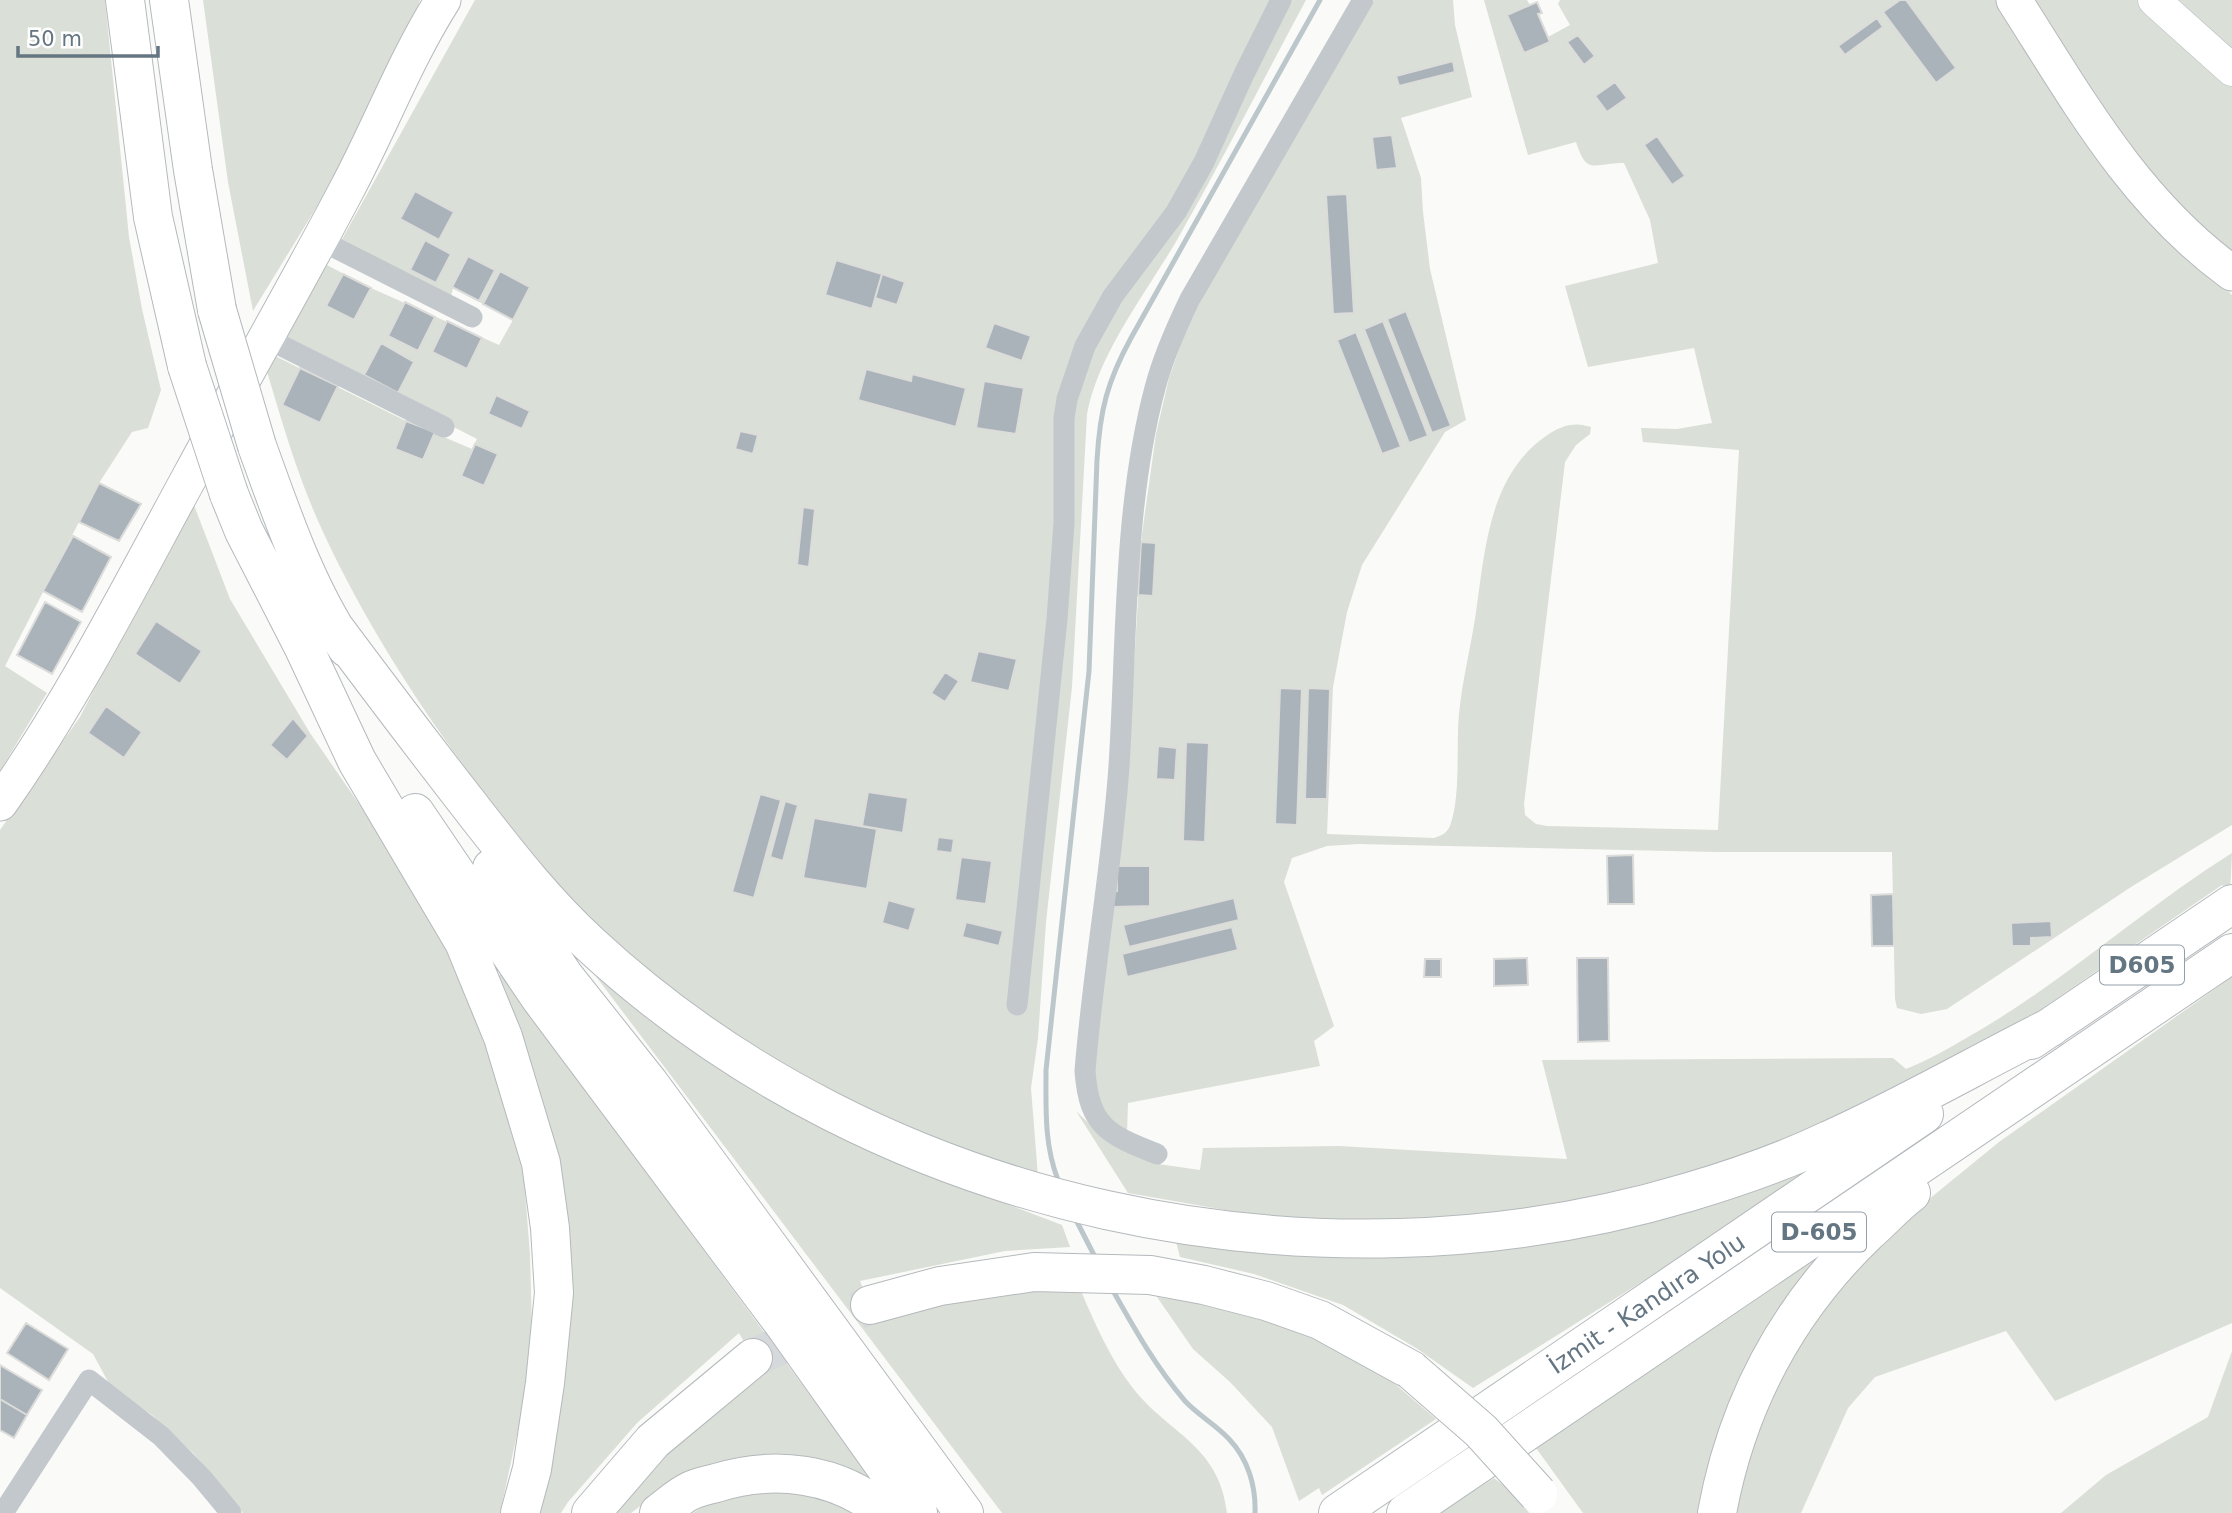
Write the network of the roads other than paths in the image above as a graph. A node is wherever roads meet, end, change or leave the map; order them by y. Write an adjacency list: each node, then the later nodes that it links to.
1 (125, 0): 14 (highway, bridge)
2 (169, 0): 14 (highway, bridge)
3 (1280, 0): 18 (street)
4 (1363, 0): 21 (street)
5 (2014, 0): 10 (main road)
6 (2154, 0): 8 (street)
7 (435, 8): 9 (main road)
8 (2232, 70)
9 (320, 240): 11 (street); 12 (main road)
10 (2232, 273)
11 (472, 317)
12 (264, 337): 13 (street); 15 (main road)
13 (444, 427)
14 (318, 636): 19 (highway); 27 (highway); 31 (highway); 32 (highway)
15 (0, 803)
16 (2232, 904): 19 (highway, İzmit - Kandıra Yolu / D605)
17 (2232, 953): 20 (highway, İzmit - Kandıra Yolu / D-605)
18 (1017, 1005)
19 (2051, 1027): 33 (highway, İzmit - Kandıra Yolu / D-605)
20 (2078, 1056): 34 (highway, İzmit - Kandıra Yolu / D-605); 35 (highway)
21 (1157, 1154)
22 (870, 1306): 24 (highway, bridge)
23 (752, 1358): 28 (highway)
24 (1546, 1504)
25 (3, 1513): 26 (street)
26 (231, 1513)
27 (520, 1513)
28 (591, 1513)
29 (659, 1513): 30 (highway)
30 (885, 1513)
31 (918, 1513)
32 (964, 1513)
33 (1338, 1513)
34 (1406, 1513)
35 (1717, 1513)

